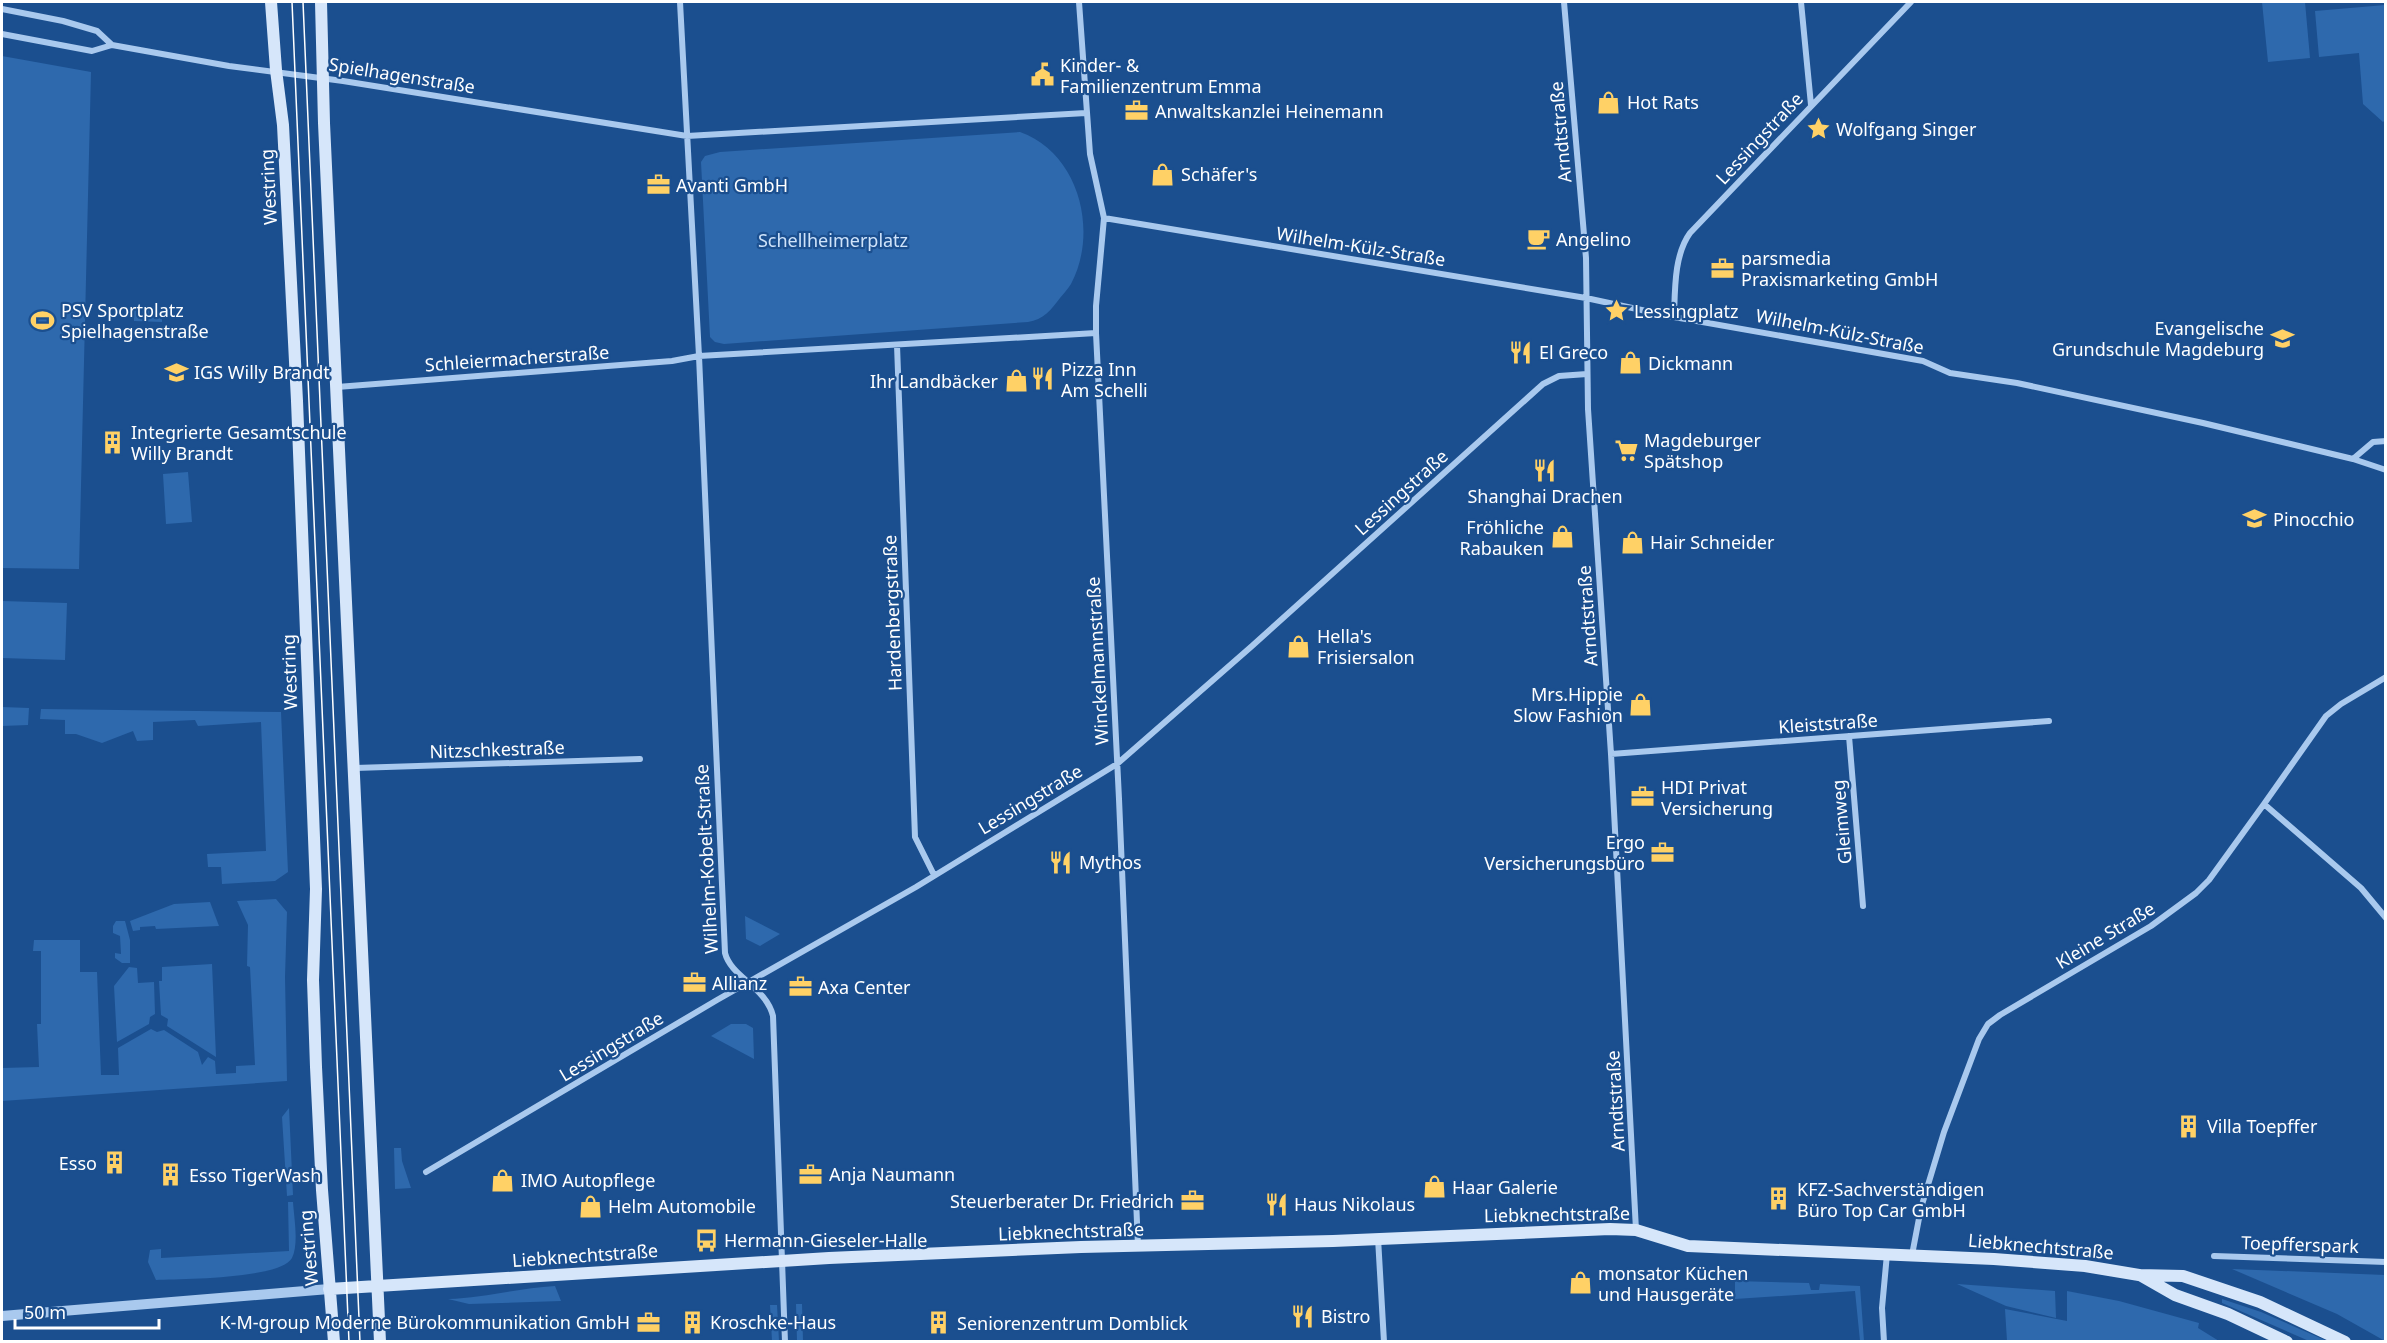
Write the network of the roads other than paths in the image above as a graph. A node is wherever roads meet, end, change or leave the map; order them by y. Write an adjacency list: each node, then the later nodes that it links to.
1 (271, 2): 11 (main road, Westring)
2 (321, 2): 12 (main road)
3 (680, 2): 15 (street)
4 (1079, 2): 14 (street, Winckelmannstraße)
5 (1564, 2): 17 (street, Arndtstraße)
6 (1801, 2): 13 (street)
7 (1911, 2): 13 (street, Lessingstraße)
8 (2, 9): 10 (street, Spielhagenstraße)
9 (2, 34): 10 (street, Spielhagenstraße)
10 (112, 45): 11 (street, Spielhagenstraße)
11 (276, 70): 12 (street, Spielhagenstraße); 50 (main road, Westring)
12 (324, 78): 15 (street, Spielhagenstraße); 23 (main road)
13 (1811, 105): 18 (street, Lessingstraße)
14 (1086, 113): 15 (street); 16 (street, Winckelmannstraße)
15 (687, 136): 21 (street)
16 (1104, 218): 17 (street, Wilhelm-Külz-Straße); 19 (street, Winckelmannstraße)
17 (1586, 298): 18 (street, Wilhelm-Külz-Straße); 22 (street, Arndtstraße)
18 (1674, 316): 25 (street, Wilhelm-Külz-Straße)
19 (1096, 333): 20 (street); 32 (street, Winckelmannstraße)
20 (897, 345): 21 (street); 35 (street, Hardenbergstraße)
21 (699, 356): 23 (street, Schleiermacherstraße); 38 (street, Wilhelm-Kobelt-Straße)
22 (1587, 374): 30 (street, Arndtstraße); 32 (street, Lessingstraße)
23 (337, 387): 33 (main road)
24 (2385, 441): 25 (street)
25 (2353, 459): 26 (street, Wilhelm-Külz-Straße)
26 (2385, 470)
27 (2385, 676): 34 (street, Kleine Straße)
28 (2049, 721): 29 (street, Kleiststraße)
29 (1849, 736): 30 (street, Kleiststraße); 36 (street, Gleimweg)
30 (1611, 754): 40 (street, Arndtstraße)
31 (640, 759): 33 (street, Nitzschkestraße)
32 (1117, 764): 35 (street, Lessingstraße); 42 (street, Winckelmannstraße)
33 (355, 768): 49 (main road)
34 (2264, 804): 37 (street); 44 (street, Kleine Straße)
35 (934, 876): 38 (street, Lessingstraße)
36 (1863, 906)
37 (2385, 918)
38 (751, 982): 39 (street, Lessingstraße); 46 (street, Wilhelm-Kobelt-Straße)
39 (426, 1172)
40 (1636, 1230): 41 (main road, Liebknechtstraße); 43 (main road, Liebknechtstraße)
41 (1378, 1238): 42 (main road, Liebknechtstraße); 55 (street)
42 (1138, 1246): 46 (main road, Liebknechtstraße)
43 (1887, 1254): 44 (main road, Liebknechtstraße); 56 (street)
44 (1912, 1255): 48 (main road, Liebknechtstraße)
45 (2214, 1256): 47 (street, Toepfferspark)
46 (783, 1260): 49 (main road, Liebknechtstraße); 54 (street, Wilhelm-Kobelt-Straße)
47 (2385, 1262)
48 (2139, 1275): 57 (main road, Liebknechtstraße); 58 (main road, Liebknechtstraße)
49 (378, 1286): 50 (main road, Liebknechtstraße); 53 (main road)
50 (329, 1289): 51 (street, Liebknechtstraße); 52 (main road, Westring)
51 (2, 1316)
52 (334, 1341)
53 (380, 1341)
54 (785, 1341)
55 (1384, 1341)
56 (1884, 1341)
57 (2287, 1341)
58 (2345, 1341)

